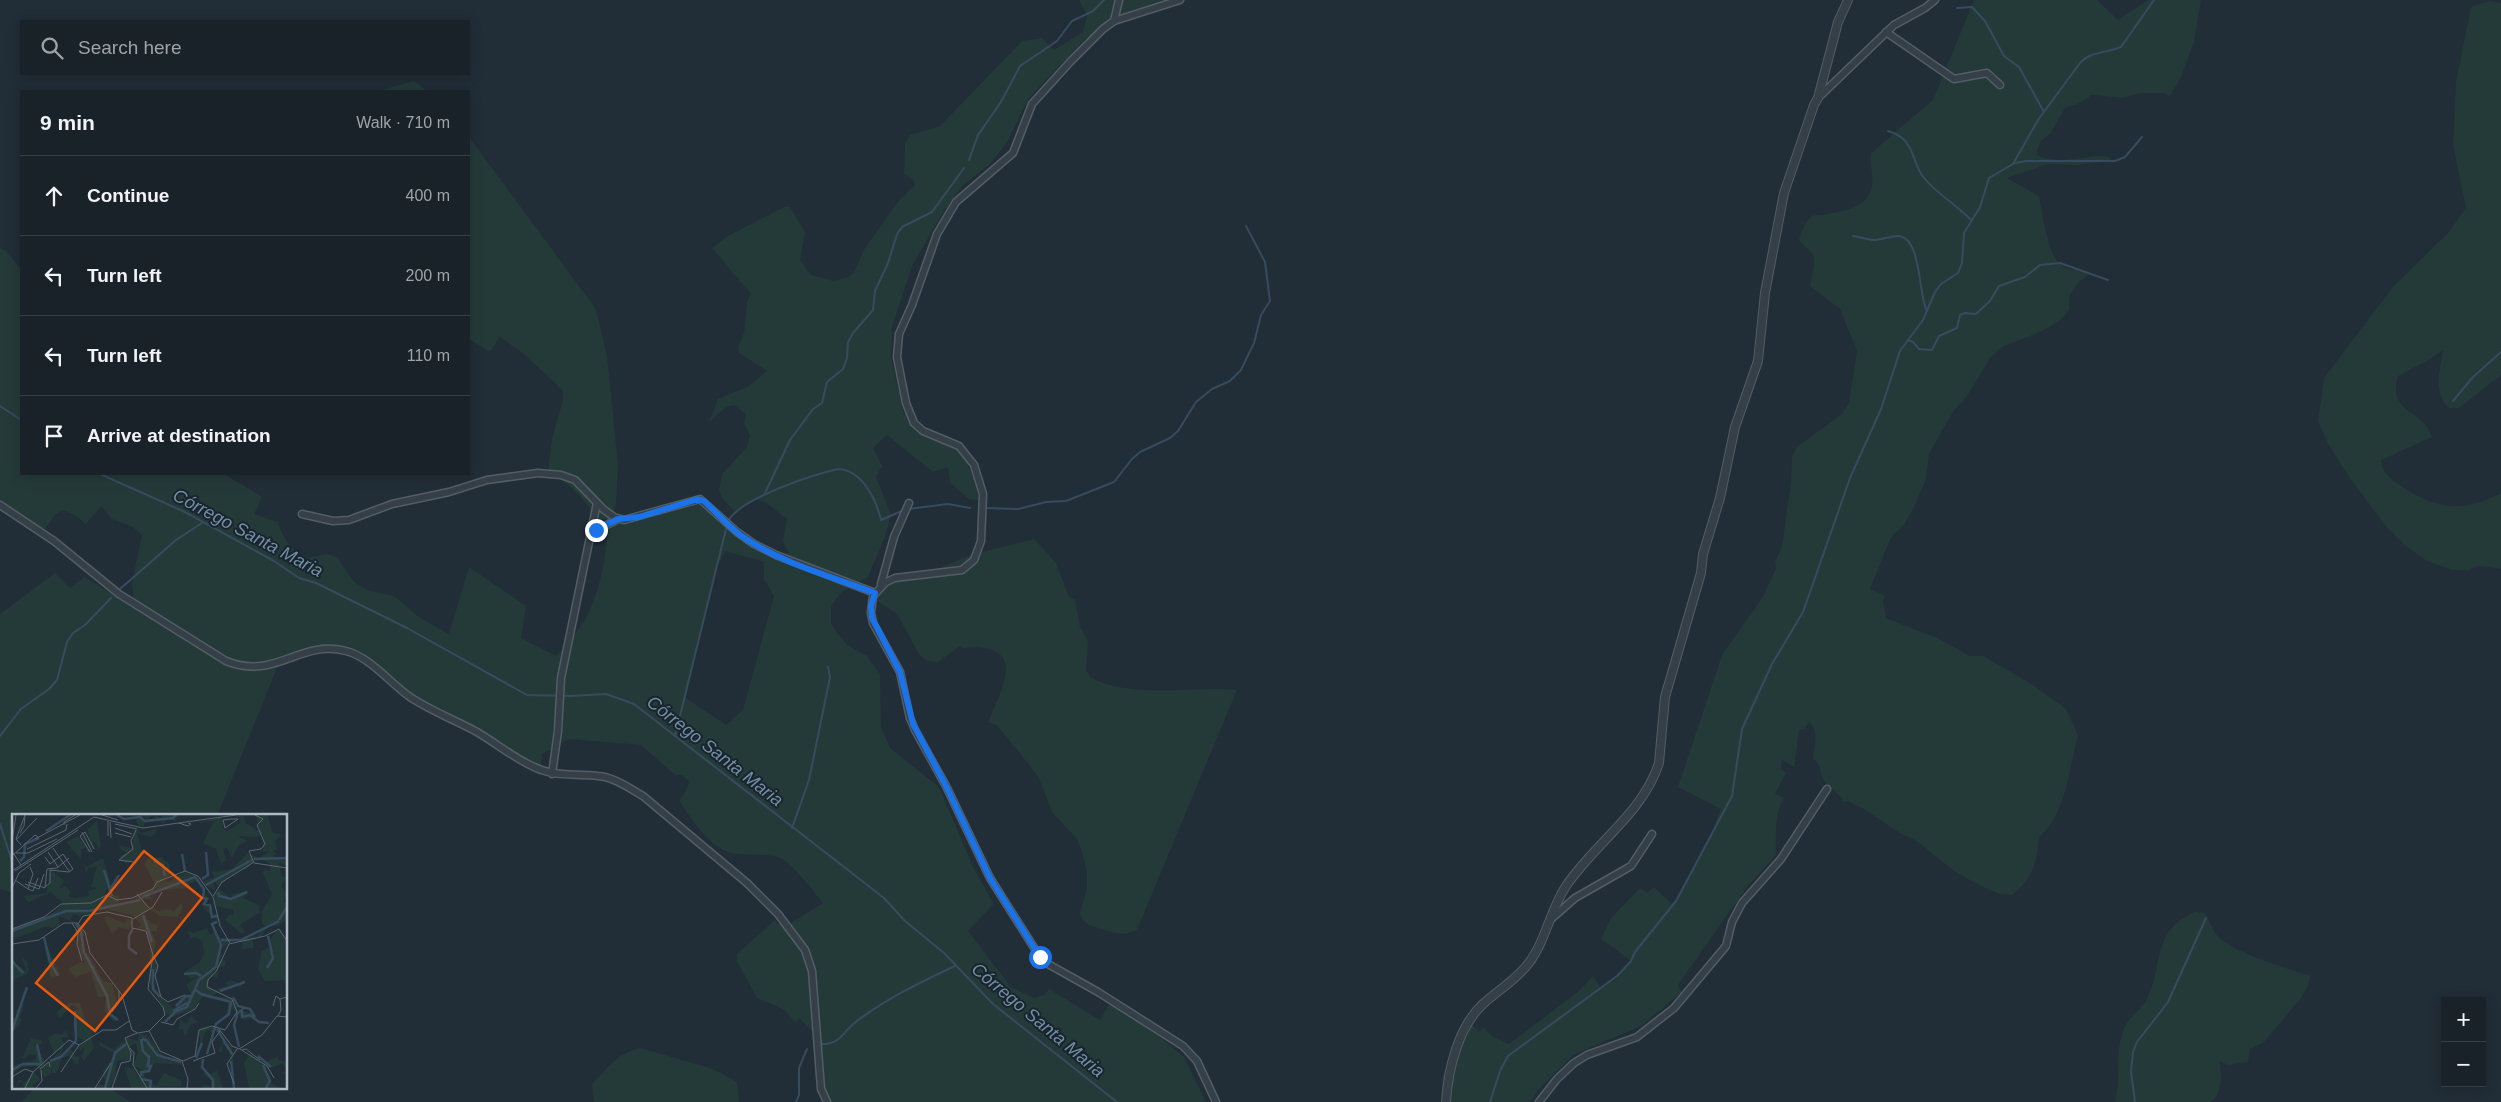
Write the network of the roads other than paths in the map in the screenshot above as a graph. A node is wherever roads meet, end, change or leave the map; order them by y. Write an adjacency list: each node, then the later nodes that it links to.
1 (1119, 0): 5 (street)
2 (1180, 0): 5 (street)
3 (1848, 0): 8 (street)
4 (1935, 0): 6 (street)
5 (1114, 21): 15 (street)
6 (1886, 32): 7 (street); 8 (street)
7 (2000, 85)
8 (1818, 98): 19 (street)
9 (597, 503): 12 (street); 13 (street); 14 (street)
10 (909, 503): 15 (street)
11 (0, 505): 16 (street)
12 (302, 514)
13 (618, 519): 14 (street); 15 (street)
14 (590, 534): 16 (street)
15 (876, 592): 21 (street)
16 (552, 774): 20 (street)
17 (1827, 789): 23 (street)
18 (1652, 834): 19 (street)
19 (1549, 921): 22 (street)
20 (827, 1102)
21 (1216, 1102)
22 (1446, 1102)
23 (1539, 1102)

